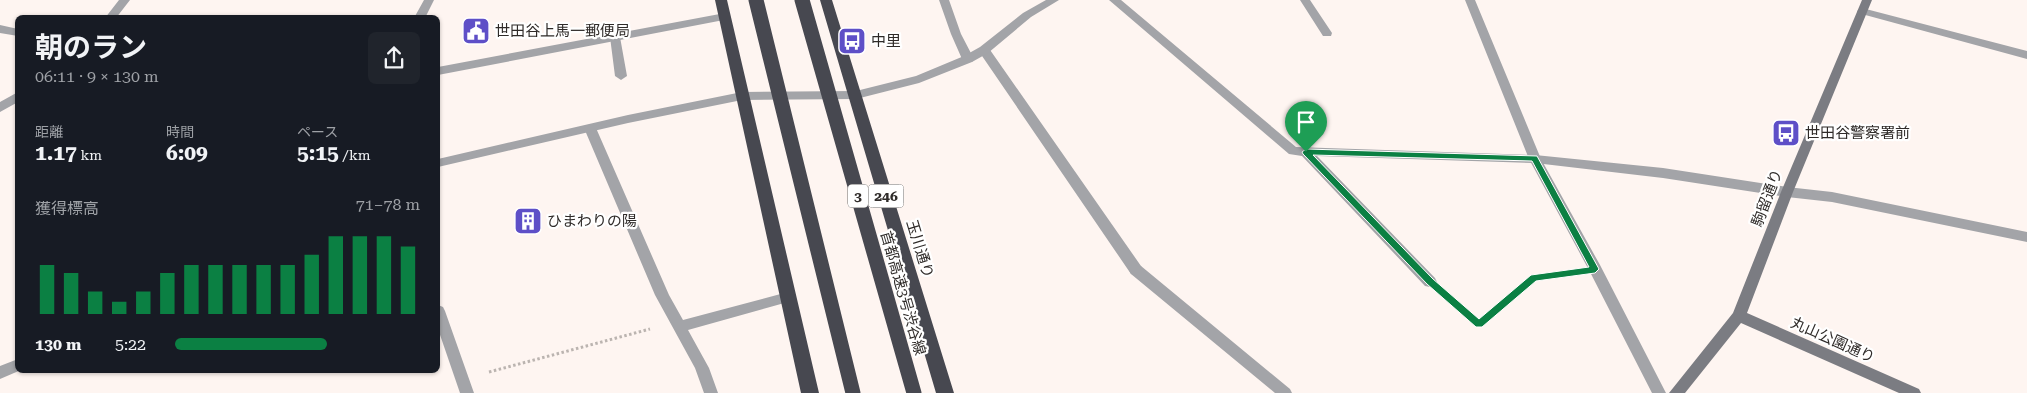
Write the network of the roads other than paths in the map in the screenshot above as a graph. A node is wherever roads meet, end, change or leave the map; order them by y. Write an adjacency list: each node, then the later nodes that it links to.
1 (125, 0): 13 (street)
2 (430, 0): 14 (street)
3 (721, 0): 15 (highway)
4 (756, 0): 45 (highway, bridge)
5 (802, 0): 46 (highway, 首都高速3号渋谷線 / 3, bridge)
6 (826, 0): 25 (highway, 玉川通り / 246)
7 (944, 0): 22 (street)
8 (1054, 0): 20 (street)
9 (1114, 0): 30 (street)
10 (1305, 0): 18 (street)
11 (1470, 0): 31 (street)
12 (1865, 5): 21 (street); 33 (street, 駒留通り)
13 (112, 15)
14 (421, 15)
15 (725, 17): 19 (street); 26 (highway)
16 (0, 29): 17 (street)
17 (15, 32)
18 (1327, 33)
19 (615, 37): 23 (street); 24 (street)
20 (984, 50): 22 (street); 48 (street)
21 (2027, 55)
22 (968, 59): 25 (street)
23 (440, 71)
24 (621, 76)
25 (856, 95): 26 (street); 47 (highway, 玉川通り / 246)
26 (742, 96): 29 (street); 36 (highway)
27 (15, 98): 28 (street)
28 (0, 108)
29 (590, 128): 32 (street); 39 (street)
30 (1306, 152): 31 (street); 35 (street)
31 (1534, 158): 33 (street); 49 (street)
32 (440, 163)
33 (1786, 192): 34 (street); 38 (street, 駒留通り)
34 (2027, 236)
35 (1430, 282)
36 (788, 297): 39 (street); 44 (highway)
37 (440, 316): 42 (street)
38 (1739, 316): 50 (street, 駒留通り); 51 (street, 丸山公園通り)
39 (677, 325): 43 (street)
40 (15, 366): 41 (street)
41 (0, 373)
42 (468, 393)
43 (710, 393)
44 (810, 393)
45 (853, 393)
46 (914, 393)
47 (945, 393)
48 (1285, 393)
49 (1659, 393)
50 (1676, 393)
51 (1914, 393)

